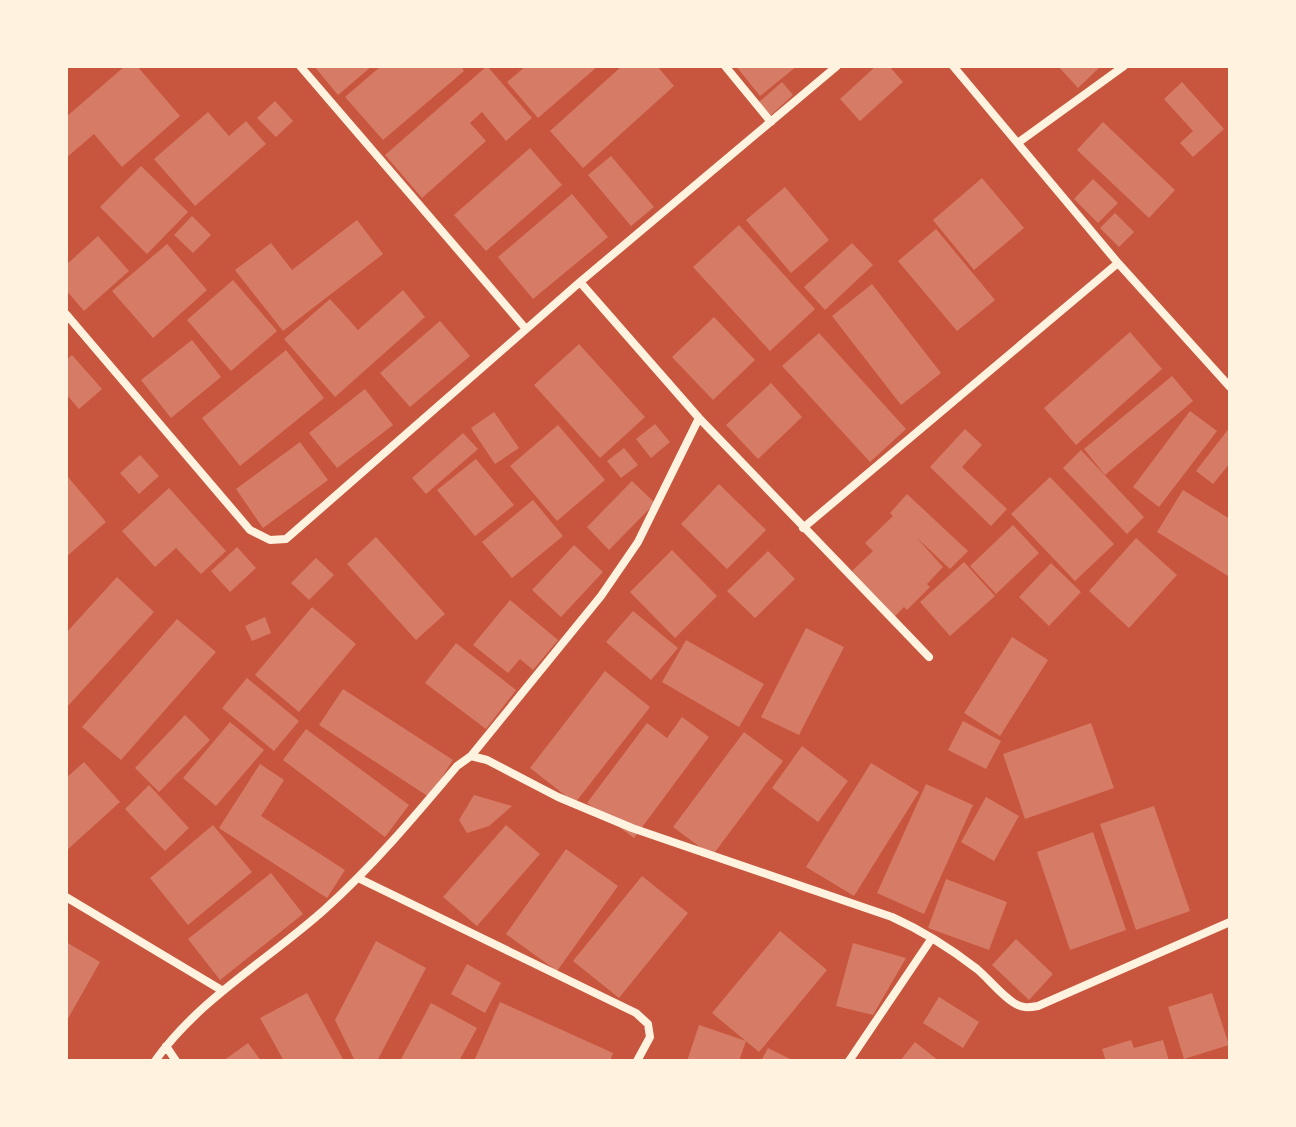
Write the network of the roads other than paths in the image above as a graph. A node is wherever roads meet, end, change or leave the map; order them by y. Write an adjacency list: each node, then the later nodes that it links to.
1 (300, 66): 11 (street)
2 (725, 66): 6 (street)
3 (837, 66): 6 (street)
4 (953, 66): 7 (street)
5 (1124, 66): 7 (street)
6 (771, 122): 9 (street)
7 (1019, 142): 8 (street)
8 (1118, 263): 12 (street); 14 (street)
9 (580, 282): 11 (street); 13 (street)
10 (66, 314): 11 (street)
11 (526, 329)
12 (1230, 387)
13 (699, 418): 14 (street); 16 (street)
14 (803, 528): 15 (street)
15 (929, 657)
16 (471, 756): 17 (street); 20 (street)
17 (358, 878): 21 (street); 25 (street)
18 (66, 897): 21 (street)
19 (1230, 922): 20 (street)
20 (932, 938): 26 (street)
21 (223, 991): 22 (street)
22 (166, 1046): 23 (street); 24 (street)
23 (155, 1061)
24 (176, 1061)
25 (637, 1061)
26 (849, 1061)

